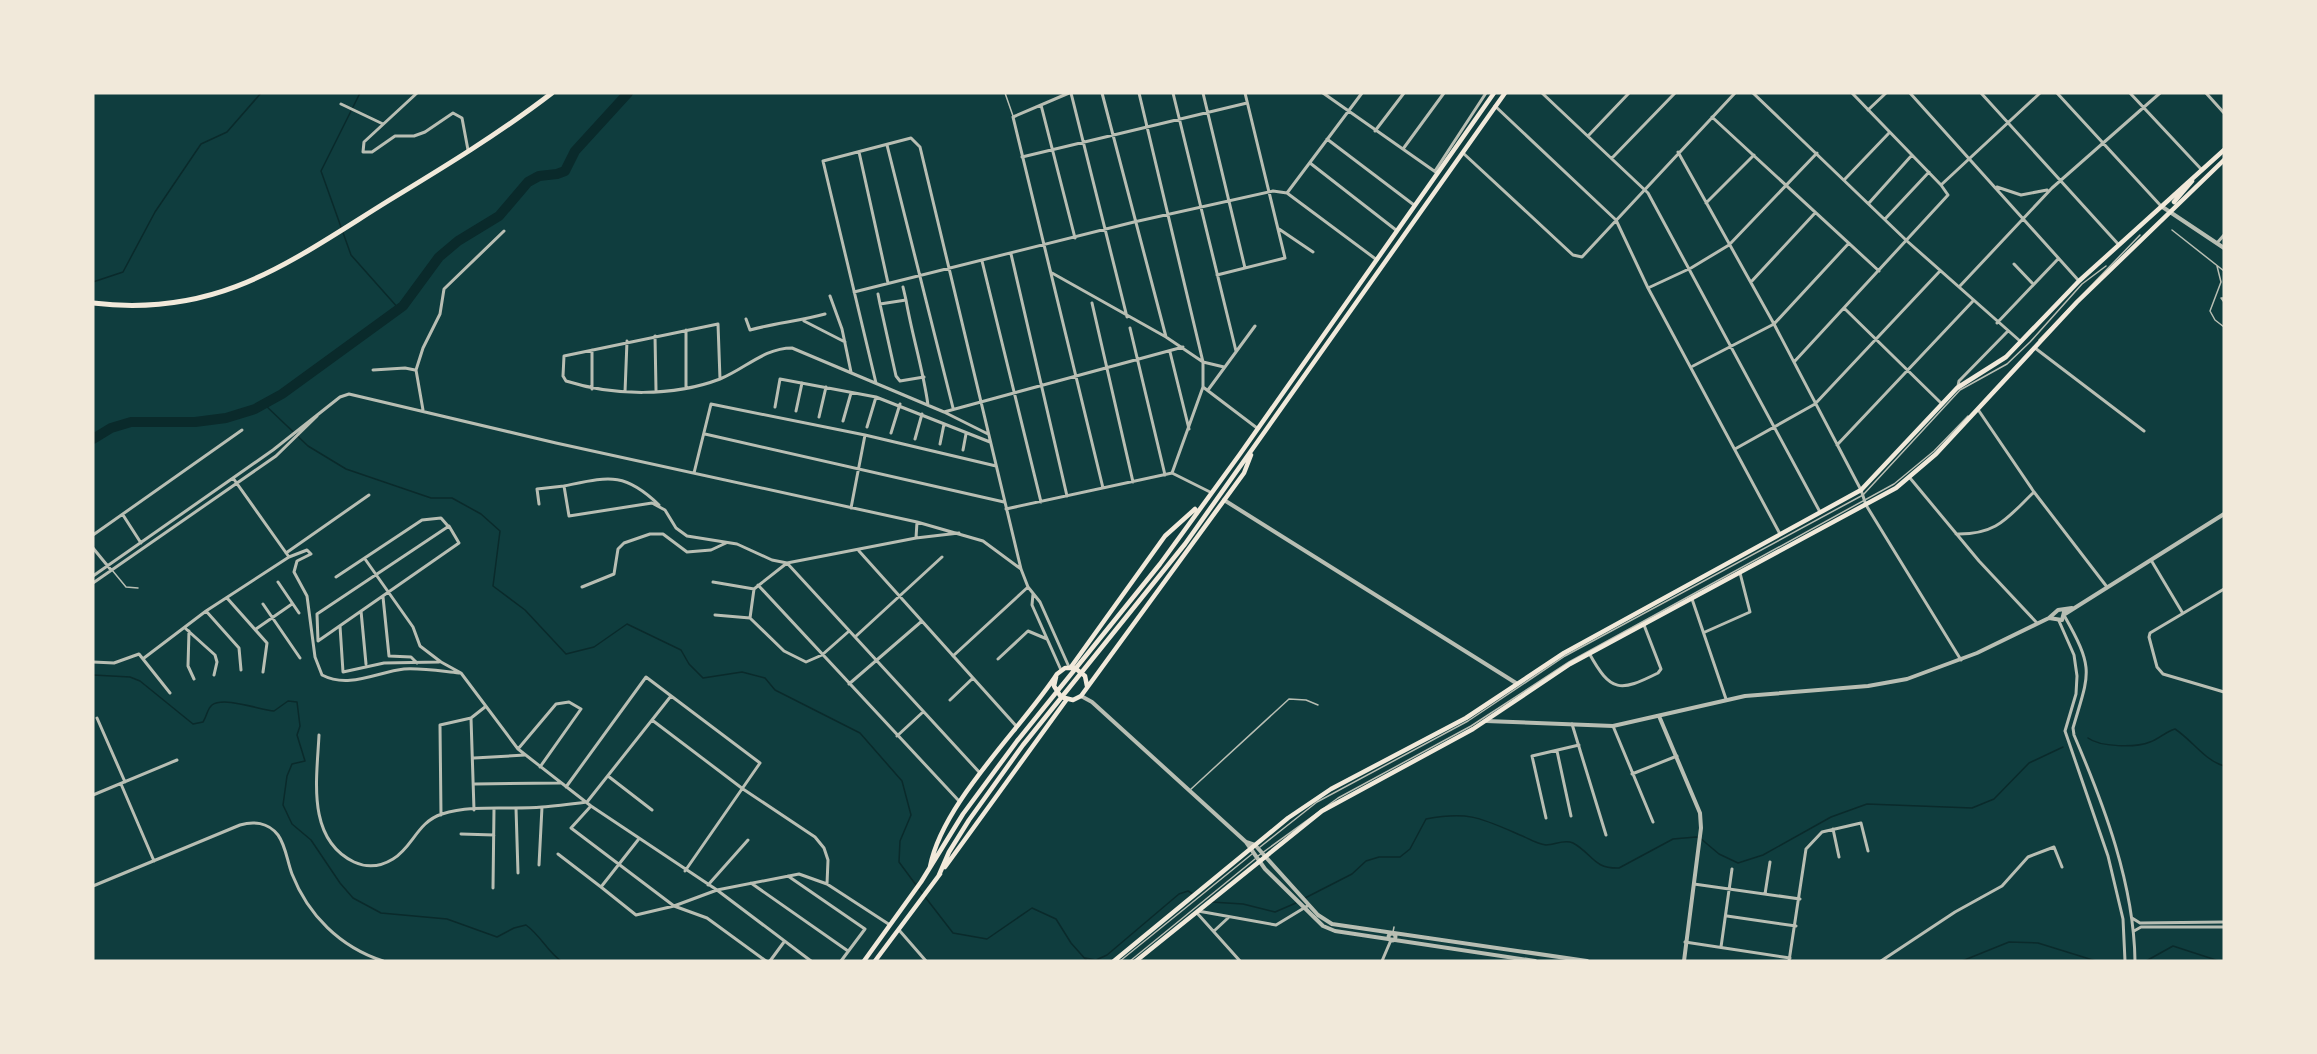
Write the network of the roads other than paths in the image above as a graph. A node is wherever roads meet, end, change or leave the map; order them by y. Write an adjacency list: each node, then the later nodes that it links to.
1 (417, 93): 44 (street)
2 (552, 93): 57 (highway)
3 (1005, 93): 40 (lane)
4 (1070, 93): 33 (street); 51 (street)
5 (1102, 93): 48 (street)
6 (1139, 93): 45 (street)
7 (1173, 93): 42 (street)
8 (1203, 93): 37 (street)
9 (1245, 93): 31 (street)
10 (1362, 93): 38 (street)
11 (1404, 93): 46 (street)
12 (1444, 93): 54 (street)
13 (1486, 93): 70 (street)
14 (1494, 93): 70 (main road)
15 (1505, 93): 34 (main road)
16 (1542, 93): 49 (street)
17 (1629, 93): 49 (street)
18 (1675, 93): 65 (street)
19 (1735, 93): 41 (street)
20 (1753, 93): 61 (street)
21 (1852, 93): 36 (street)
22 (1886, 93): 36 (street)
23 (1910, 93): 66 (street)
24 (1981, 93): 43 (street)
25 (2040, 93): 43 (street)
26 (2057, 93): 52 (street)
27 (2130, 93): 35 (street)
28 (2160, 93): 35 (street)
29 (2206, 93): 39 (street)
30 (1326, 94): 38 (street)
31 (1247, 103): 37 (street); 79 (street)
32 (341, 104): 44 (street)
33 (1041, 105): 40 (street); 55 (street)
34 (1495, 106): 59 (main road); 92 (street)
35 (2143, 108): 52 (street); 69 (street)
36 (1868, 110): 47 (street)
37 (1208, 112): 42 (street); 81 (street)
38 (1348, 112): 46 (street); 50 (street)
39 (2224, 113)
40 (1013, 117): 64 (street)
41 (1712, 117): 60 (street); 62 (street)
42 (1178, 119): 45 (street); 84 (street)
43 (2006, 122): 66 (street); 73 (street)
44 (383, 124): 57 (street)
45 (1146, 127): 48 (street); 89 (street)
46 (1375, 130): 54 (street)
47 (1889, 133): 63 (street); 72 (street)
48 (1113, 136): 51 (street); 93 (street)
49 (1588, 136): 65 (street)
50 (1328, 139): 68 (street); 85 (street)
51 (1084, 143): 55 (street); 95 (street)
52 (2103, 144): 73 (street); 86 (street)
53 (886, 145): 58 (street); 117 (street); 125 (street)
54 (1403, 149): 70 (street)
55 (1053, 150): 64 (street); 101 (street)
56 (2224, 150): 69 (main road)
57 (468, 152): 140 (highway)
58 (859, 152): 128 (street); 133 (street)
59 (1462, 152): 92 (street); 225 (main road)
60 (1678, 152): 78 (street); 82 (street)
61 (1817, 153): 72 (street); 75 (street)
62 (1754, 155): 75 (street); 82 (street)
63 (1912, 156): 71 (street); 83 (street)
64 (1022, 157): 107 (street)
65 (1612, 158): 78 (street)
66 (1969, 158): 74 (street); 76 (street)
67 (2224, 162): 87 (main road)
68 (1310, 163): 80 (street); 98 (street)
69 (2201, 170): 86 (main road); 87 (main road)
70 (1437, 172): 85 (main road)
71 (1929, 172): 76 (street); 90 (street)
72 (1845, 179): 83 (street)
73 (2060, 181): 77 (street); 106 (street)
74 (1990, 183): 77 (street); 91 (street)
75 (1785, 184): 88 (street); 105 (street)
76 (1941, 185): 102 (street)
77 (2052, 188): 91 (street)
78 (1645, 189): 92 (street); 119 (street)
79 (1268, 192): 80 (street); 81 (street); 94 (street)
80 (1287, 192): 112 (street)
81 (1229, 200): 84 (street); 118 (street)
82 (1706, 203): 105 (street)
83 (1869, 203): 90 (street)
84 (1199, 206): 89 (street); 124 (street)
85 (1415, 206): 98 (main road)
86 (2161, 206): 87 (street); 106 (main road)
87 (2167, 212): 104 (street); 163 (main road)
88 (1815, 213): 103 (street); 127 (street)
89 (1168, 214): 93 (street); 168 (street)
90 (1885, 219): 102 (street)
91 (2022, 219): 111 (street); 131 (street)
92 (1616, 220): 132 (street)
93 (1134, 222): 95 (street); 156 (street)
94 (1277, 228): 109 (street); 118 (street)
95 (1106, 230): 101 (street); 145 (street)
96 (2172, 230): 116 (lane)
97 (504, 231): 174 (street)
98 (1397, 231): 112 (main road)
99 (2140, 235): 114 (lane)
100 (2224, 235): 104 (street)
101 (1075, 238): 107 (street)
102 (1906, 241): 120 (street); 122 (street)
103 (1849, 243): 122 (street); 149 (street)
104 (2217, 243): 108 (street)
105 (1728, 245): 119 (street); 127 (street)
106 (2119, 245): 126 (main road)
107 (1044, 246): 110 (street); 123 (street)
108 (2224, 248)
109 (1313, 252)
110 (1011, 254): 113 (street); 182 (street)
111 (2058, 259): 126 (street); 129 (street)
112 (1377, 260): 211 (main road)
113 (982, 261): 117 (street); 191 (street)
114 (2112, 261): 242 (lane); 250 (lane)
115 (2014, 264): 129 (street)
116 (2217, 266): 121 (lane); 151 (lane)
117 (950, 268): 125 (street); 194 (street)
118 (1245, 268): 124 (street)
119 (1690, 268): 132 (street); 161 (street)
120 (1941, 270): 131 (street); 157 (street)
121 (2224, 271)
122 (1880, 272): 143 (street)
123 (1052, 273): 145 (street); 178 (street)
124 (1217, 275): 165 (street)
125 (920, 276): 128 (street); 200 (street)
126 (2079, 281): 160 (main road)
127 (1751, 282): 149 (street)
128 (888, 283): 133 (street)
129 (2033, 284): 148 (street)
130 (903, 287): 137 (street)
131 (1959, 287): 138 (street)
132 (1648, 288): 171 (street)
133 (854, 292): 181 (street)
134 (878, 294): 142 (street)
135 (830, 296): 159 (street)
136 (2224, 298): 139 (lane)
137 (906, 300): 142 (street); 177 (street)
138 (1973, 301): 148 (street); 175 (street)
139 (2224, 302)
140 (93, 303)
141 (1092, 303): 172 (street)
142 (880, 304): 177 (street)
143 (1844, 308): 157 (street); 169 (street)
144 (825, 314): 147 (street)
145 (1127, 316): 156 (street)
146 (746, 319): 147 (street)
147 (802, 321): 159 (street)
148 (1997, 323): 154 (street)
149 (1774, 324): 161 (street); 169 (street)
150 (1255, 326): 165 (street)
151 (2224, 327)
152 (1130, 328): 167 (street)
153 (686, 330): 155 (street); 179 (street); 185 (street)
154 (2007, 332): 160 (street); 186 (street)
155 (655, 336): 158 (street); 188 (street)
156 (1166, 337): 162 (street)
157 (1874, 340): 175 (street); 197 (street)
158 (627, 341): 164 (street); 190 (street)
159 (845, 342): 176 (street)
160 (2021, 342): 186 (main road)
161 (1731, 345): 171 (street); 212 (street)
162 (1183, 348): 166 (street); 168 (street)
163 (2035, 348): 203 (main road); 215 (street)
164 (592, 350): 187 (street); 187 (street)
165 (1236, 351): 170 (street)
166 (1170, 352): 167 (street); 213 (street)
167 (1137, 361): 172 (street); 234 (street)
168 (1203, 362): 170 (street); 184 (street)
169 (1793, 362): 197 (street)
170 (1224, 367): 189 (street)
171 (1692, 367): 226 (street)
172 (1106, 369): 178 (street); 237 (street)
173 (373, 370): 174 (street)
174 (416, 370): 201 (street)
175 (1910, 370): 195 (street); 224 (street)
176 (851, 372): 179 (street); 181 (street)
177 (924, 377): 198 (street)
178 (1075, 377): 182 (street); 240 (street)
179 (720, 379): 185 (street)
180 (802, 383): 183 (street); 199 (street); 202 (street)
181 (876, 383): 198 (street)
182 (1041, 386): 191 (street); 245 (street)
183 (826, 387): 192 (street); 207 (street)
184 (1203, 387): 189 (street); 213 (street)
185 (686, 388): 188 (street)
186 (1958, 388): 195 (main road)
187 (592, 389): 190 (street)
188 (656, 390): 190 (street)
189 (1208, 390): 211 (street)
190 (625, 392)
191 (1016, 392): 194 (street); 249 (street)
192 (851, 393): 193 (street); 208 (street)
193 (876, 397): 196 (street); 210 (street)
194 (981, 401): 200 (street); 219 (street)
195 (1941, 403): 242 (main road)
196 (900, 404): 206 (street); 216 (street)
197 (1815, 404): 212 (street); 224 (street)
198 (928, 406): 204 (street)
199 (775, 407)
200 (953, 408): 204 (street)
201 (423, 410): 205 (street); 232 (street)
202 (796, 411)
203 (1978, 411): 236 (main road); 243 (street)
204 (944, 412): 219 (street)
205 (319, 414): 227 (street); 229 (street)
206 (922, 414): 209 (street); 221 (street)
207 (819, 417)
208 (843, 421)
209 (944, 424): 218 (street); 223 (street)
210 (867, 427)
211 (1257, 428): 241 (main road)
212 (1777, 428): 226 (street); 255 (street)
213 (1189, 429): 233 (street)
214 (242, 430): 257 (street)
215 (2144, 431)
216 (891, 433)
217 (704, 434): 220 (street); 231 (street); 232 (street)
218 (966, 434): 222 (street); 228 (street)
219 (988, 434): 222 (street)
220 (865, 435): 230 (street); 231 (street)
221 (915, 440)
222 (990, 442): 230 (street)
223 (940, 444)
224 (1837, 445): 242 (street)
225 (1254, 447): 246 (main road); 424 (main road)
226 (1735, 449): 263 (street)
227 (273, 450): 229 (street); 235 (street)
228 (963, 450)
229 (276, 456): 238 (street)
230 (996, 466): 248 (street)
231 (857, 469): 248 (street); 253 (street)
232 (694, 473): 253 (street)
233 (1172, 473): 234 (street); 241 (street)
234 (1165, 475): 237 (street)
235 (233, 478): 238 (street); 266 (street)
236 (1910, 478): 250 (main road); 261 (street)
237 (1132, 482): 240 (street)
238 (237, 483): 269 (street); 277 (street)
239 (564, 486): 251 (street); 252 (street); 252 (street)
240 (1103, 488): 245 (street)
241 (1210, 492): 247 (main road)
242 (1862, 492): 250 (street); 255 (main road); 407 (lane)
243 (2034, 492): 261 (street); 288 (street)
244 (369, 495): 269 (street)
245 (1067, 496): 249 (street)
246 (1224, 500): 344 (street); 346 (main road)
247 (1204, 501): 335 (main road); 419 (main road)
248 (1004, 502): 254 (street)
249 (1041, 502): 254 (street)
250 (1866, 503): 278 (main road); 329 (street); 411 (lane)
251 (539, 504)
252 (659, 505): 265 (street)
253 (851, 508): 258 (street)
254 (1006, 509): 276 (street)
255 (1821, 513): 263 (main road)
256 (2224, 514): 273 (street)
257 (123, 515): 262 (street); 266 (street)
258 (917, 522): 260 (street); 264 (street)
259 (448, 526): 272 (street); 279 (street); 292 (street)
260 (961, 533): 264 (street); 276 (street)
261 (1956, 534): 312 (street)
262 (93, 535)
263 (1781, 535): 344 (main road)
264 (916, 538): 268 (street)
265 (728, 542): 274 (street); 286 (street)
266 (141, 543): 275 (street)
267 (93, 548): 275 (street)
268 (859, 551): 274 (street); 295 (street)
269 (286, 553): 270 (street)
270 (289, 557): 296 (street); 339 (street)
271 (942, 557): 295 (street)
272 (365, 559): 279 (street); 281 (street)
273 (2151, 560): 288 (street); 302 (street)
274 (787, 563): 285 (street); 317 (street)
275 (107, 565): 277 (street); 280 (street)
276 (1021, 569): 287 (street)
277 (111, 570): 284 (street); 289 (lane)
278 (1740, 573): 297 (main road); 318 (street)
279 (377, 575): 292 (street); 314 (street)
280 (93, 576)
281 (336, 577)
282 (278, 582): 299 (street)
283 (713, 582): 290 (street)
284 (93, 583)
285 (758, 585): 290 (street); 324 (street)
286 (582, 587)
287 (1028, 587): 293 (street); 325 (street)
288 (2107, 587): 304 (street)
289 (138, 588)
290 (754, 589): 308 (street)
291 (2224, 589): 302 (street)
292 (389, 592): 294 (street); 332 (street)
293 (1033, 594): 320 (street); 335 (street)
294 (383, 597): 301 (street); 333 (street)
295 (900, 597): 311 (street); 319 (street)
296 (226, 598): 300 (street); 316 (street)
297 (1692, 599): 313 (main road); 318 (street)
298 (263, 604): 307 (street)
299 (292, 604): 303 (street); 307 (street)
300 (206, 611): 315 (street); 336 (street)
301 (361, 611): 314 (street); 334 (street)
302 (2182, 612): 347 (street)
303 (299, 613)
304 (2064, 614): 306 (street); 310 (street); 321 (street)
305 (715, 615): 308 (street)
306 (2054, 615): 309 (street); 310 (street)
307 (273, 618): 316 (street); 327 (street)
308 (750, 618): 324 (street)
309 (2049, 618): 310 (street); 312 (street)
310 (2057, 620): 322 (street)
311 (922, 621): 325 (street); 330 (street)
312 (2037, 623): 329 (street)
313 (1643, 624): 323 (main road); 323 (street)
314 (340, 626): 333 (street)
315 (187, 629): 326 (street); 340 (street); 343 (street)
316 (256, 629): 338 (street)
317 (849, 631): 319 (street); 324 (street)
318 (1705, 632): 352 (street)
319 (855, 637): 330 (street)
320 (1047, 639): 328 (street); 337 (street)
321 (2077, 639): 322 (street); 382 (street)
322 (2069, 644): 384 (street)
323 (1589, 653): 362 (main road)
324 (822, 655): 345 (street)
325 (953, 656): 342 (street)
326 (144, 658): 331 (street); 348 (street)
327 (300, 658)
328 (998, 659)
329 (1961, 660): 352 (street)
330 (877, 661): 345 (street); 357 (street)
331 (93, 662)
332 (441, 662): 333 (street); 339 (street)
333 (417, 663)
334 (366, 664)
335 (1070, 667): 337 (main road); 346 (main road)
336 (241, 670)
337 (1061, 670): 341 (main road)
338 (263, 672)
339 (461, 673): 356 (street)
340 (214, 675)
341 (1056, 677): 351 (main road); 365 (main road)
342 (973, 678): 353 (street); 365 (street)
343 (194, 679)
344 (1516, 683): 407 (main road)
345 (849, 684): 367 (street)
346 (1086, 689): 350 (main road); 354 (street)
347 (2224, 692)
348 (170, 693)
349 (671, 696): 361 (street); 383 (street); 385 (street)
350 (1081, 696): 351 (main road); 354 (street)
351 (1067, 699): 424 (main road)
352 (1726, 699): 358 (street)
353 (950, 700)
354 (1092, 702): 386 (street)
355 (1318, 705): 386 (lane)
356 (485, 707): 360 (street); 369 (street)
357 (923, 712): 367 (street); 376 (street)
358 (1659, 716): 364 (street); 372 (street)
359 (97, 718): 379 (street)
360 (471, 718): 373 (street); 396 (street)
361 (652, 720): 378 (street); 385 (street)
362 (1486, 721): 363 (street); 411 (main road)
363 (1572, 724): 364 (street); 368 (street)
364 (1613, 726): 377 (street)
365 (1017, 727): 376 (main road)
366 (319, 735): 396 (street)
367 (897, 736): 389 (street)
368 (1580, 745): 370 (street); 403 (street)
369 (519, 749): 371 (street); 375 (street)
370 (1557, 751): 397 (street); 398 (street)
371 (525, 755): 373 (street); 375 (street)
372 (1677, 756): 377 (street); 427 (street)
373 (473, 758): 381 (street)
374 (177, 760): 379 (street)
375 (540, 767): 380 (street)
376 (981, 774): 389 (main road)
377 (1632, 774): 399 (street)
378 (608, 776): 388 (street); 395 (street)
379 (123, 783): 387 (street); 414 (street)
380 (560, 783): 381 (street); 383 (street)
381 (475, 784): 394 (street)
382 (2093, 784): 384 (street); 444 (street)
383 (566, 787): 388 (street)
384 (2085, 787): 479 (street)
385 (744, 789): 421 (street); 426 (street)
386 (1189, 790): 406 (street)
387 (93, 795)
388 (587, 802): 390 (street); 391 (street)
389 (960, 802): 419 (main road)
390 (591, 806): 404 (street); 417 (street)
391 (542, 807): 392 (street); 416 (street)
392 (516, 808): 393 (street); 422 (street)
393 (494, 809): 394 (street); 402 (street)
394 (474, 810): 396 (street)
395 (652, 810)
396 (441, 815)
397 (1571, 816)
398 (1546, 818)
399 (1653, 822)
400 (1833, 829): 409 (street); 412 (street); 436 (street)
401 (461, 834): 402 (street)
402 (494, 835): 431 (street)
403 (1606, 836)
404 (638, 840): 417 (street); 421 (street)
405 (748, 840): 428 (street)
406 (1246, 842): 407 (street); 408 (street)
407 (1256, 847): 408 (main road); 411 (street)
408 (1251, 852): 413 (street); 435 (main road)
409 (1868, 852)
410 (558, 854): 430 (street)
411 (1263, 854): 413 (main road); 437 (street)
412 (1839, 856)
413 (1257, 859): 438 (main road); 440 (street)
414 (154, 861): 429 (street); 461 (street)
415 (1770, 862): 434 (street)
416 (539, 865)
417 (619, 866): 430 (street); 439 (street)
418 (2062, 867): 478 (street)
419 (929, 869): 446 (main road)
420 (1732, 869): 432 (street)
421 (685, 871): 428 (street)
422 (518, 873)
423 (787, 875): 425 (street); 426 (street); 458 (street)
424 (939, 875): 450 (main road)
425 (751, 882): 433 (street); 458 (street)
426 (827, 884): 446 (street)
427 (1694, 884): 432 (street); 456 (street)
428 (708, 885): 433 (street)
429 (93, 886)
430 (601, 887): 439 (street)
431 (494, 888)
432 (1730, 889): 434 (street); 442 (street)
433 (717, 890): 439 (street); 455 (street)
434 (1765, 894): 436 (street)
435 (1193, 898): 469 (main road); 470 (lane)
436 (1800, 899): 447 (street)
437 (1307, 903): 440 (street); 453 (street)
438 (1200, 905): 441 (main road); 471 (lane)
439 (674, 906): 462 (street)
440 (1301, 908): 443 (street); 454 (street)
441 (1196, 911): 443 (street); 451 (street); 472 (main road)
442 (1726, 915): 447 (street); 457 (street)
443 (1229, 917): 451 (street)
444 (2131, 917): 445 (street); 452 (street)
445 (2224, 922)
446 (890, 925): 466 (main road)
447 (1797, 926): 460 (street)
448 (1394, 927): 453 (lane)
449 (2224, 927): 452 (street)
450 (898, 930): 467 (main road); 468 (street)
451 (1214, 931): 473 (street)
452 (2134, 932): 480 (street)
453 (1392, 933): 454 (street); 476 (street)
454 (1391, 940): 474 (street); 475 (street)
455 (784, 942): 459 (street); 462 (street)
456 (1685, 942): 457 (street); 477 (street)
457 (1721, 948): 460 (street)
458 (848, 951): 465 (street)
459 (804, 957): 463 (street); 464 (street)
460 (1790, 960)
461 (383, 961)
462 (768, 961)
463 (802, 961)
464 (811, 961)
465 (841, 961)
466 (864, 961)
467 (875, 961)
468 (926, 961)
469 (1114, 961)
470 (1120, 961)
471 (1130, 961)
472 (1136, 961)
473 (1240, 961)
474 (1382, 961)
475 (1535, 961)
476 (1587, 961)
477 (1684, 961)
478 (1881, 961)
479 (2125, 961)
480 (2135, 961)

